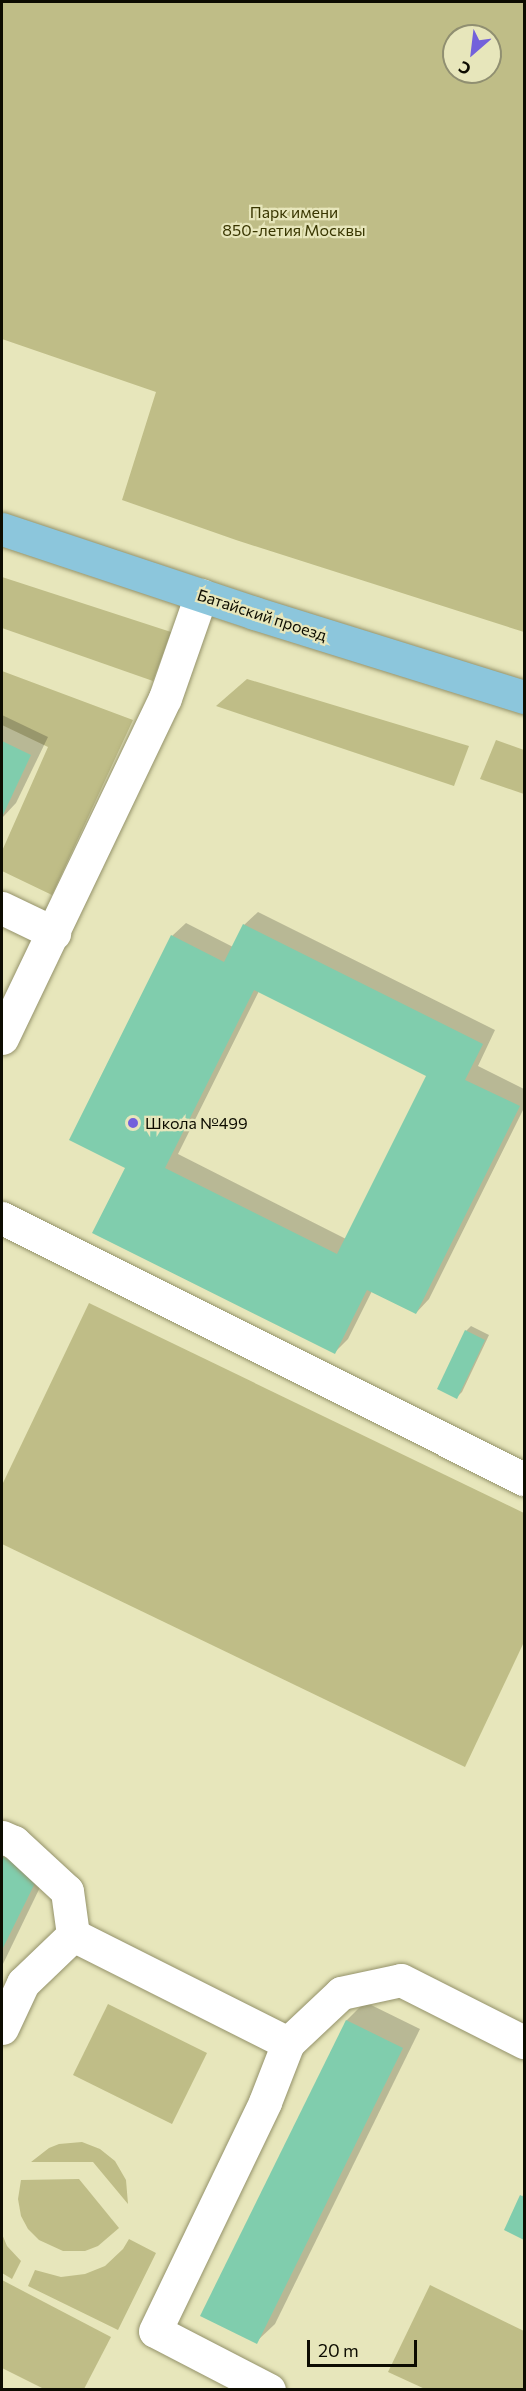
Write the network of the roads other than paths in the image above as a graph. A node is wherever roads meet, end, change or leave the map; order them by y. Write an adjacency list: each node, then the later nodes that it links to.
1 (2, 529): 2 (main road, Батайский проезд)
2 (201, 596): 3 (main road, Батайский проезд); 5 (lane)
3 (525, 697)
4 (2, 908): 5 (lane)
5 (54, 933): 6 (lane)
6 (2, 1038)
7 (2, 1218): 8 (lane)
8 (525, 1479)
9 (2, 1837): 10 (lane)
10 (73, 1935): 11 (lane); 13 (lane)
11 (2, 2028)
12 (525, 2042): 13 (lane)
13 (288, 2043): 14 (lane)
14 (269, 2390)

